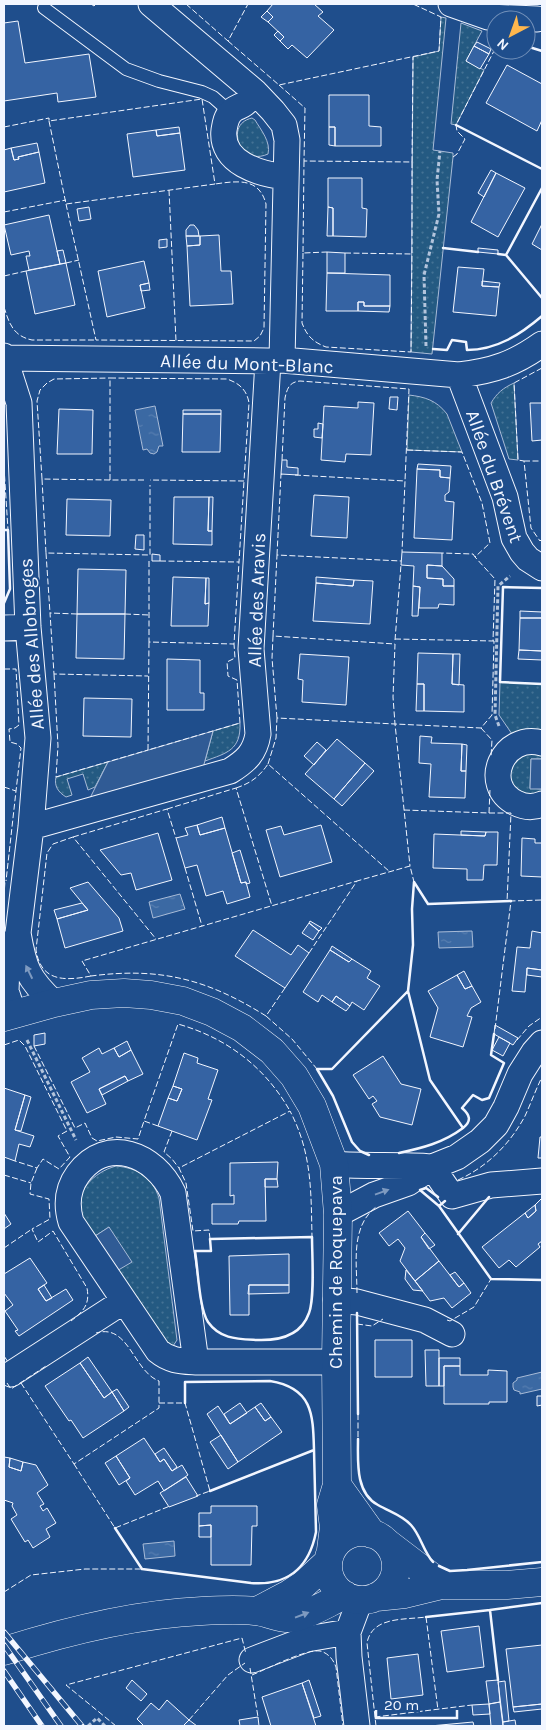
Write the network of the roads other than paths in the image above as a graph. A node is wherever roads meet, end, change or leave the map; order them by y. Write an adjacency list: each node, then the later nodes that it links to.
1 (151, 4): 6 (street)
2 (452, 4): 5 (street)
3 (515, 4): 5 (street)
4 (44, 8): 7 (lane)
5 (539, 20)
6 (255, 92): 7 (street); 8 (street, Allée des Aravis)
7 (230, 112): 8 (street)
8 (285, 177): 11 (street, Allée des Aravis)
9 (542, 344): 12 (street, Allée du Mont-Blanc)
10 (4, 358): 11 (street, Allée du Mont-Blanc); 14 (street, Allée des Allobroges)
11 (275, 360): 12 (street, Allée du Mont-Blanc); 17 (street, Allée des Aravis)
12 (459, 375): 13 (street, Allée du Brévent)
13 (535, 563)
14 (16, 628): 17 (street, Allée des Allobroges)
15 (542, 743): 16 (street)
16 (542, 804)
17 (31, 827): 18 (street, Allée des Allobroges)
18 (18, 933): 19 (street, Allée des Allobroges, one-way to 18); 20 (street, Allée des Allobroges)
19 (54, 1003): 20 (street, Chemin de Roquepava); 22 (street, Chemin de Roquepava)
20 (7, 1018)
21 (542, 1043): 23 (street)
22 (334, 1164): 23 (street); 25 (street, Chemin de Roquepava)
23 (432, 1167): 24 (street); 25 (street, one-way to 23)
24 (542, 1181)
25 (338, 1214): 26 (street, Chemin de Roquepava)
26 (336, 1300): 28 (street); 30 (street, Chemin de Roquepava)
27 (124, 1302): 29 (street); 29 (street); 31 (street)
28 (452, 1334)
29 (196, 1362): 30 (street)
30 (336, 1362): 32 (street, Chemin de Roquepava)
31 (11, 1374)
32 (337, 1485): 33 (street); 34 (street, Chemin de Roquepava)
33 (379, 1538): 34 (street); 36 (street); 37 (street)
34 (330, 1556): 37 (street); 38 (street)
35 (542, 1582): 36 (street)
36 (442, 1585): 37 (street)
37 (360, 1597): 38 (street, one-way to 37); 39 (street)
38 (257, 1611): 40 (street)
39 (348, 1632): 41 (street); 42 (street)
40 (4, 1651)
41 (252, 1660)
42 (357, 1726)

